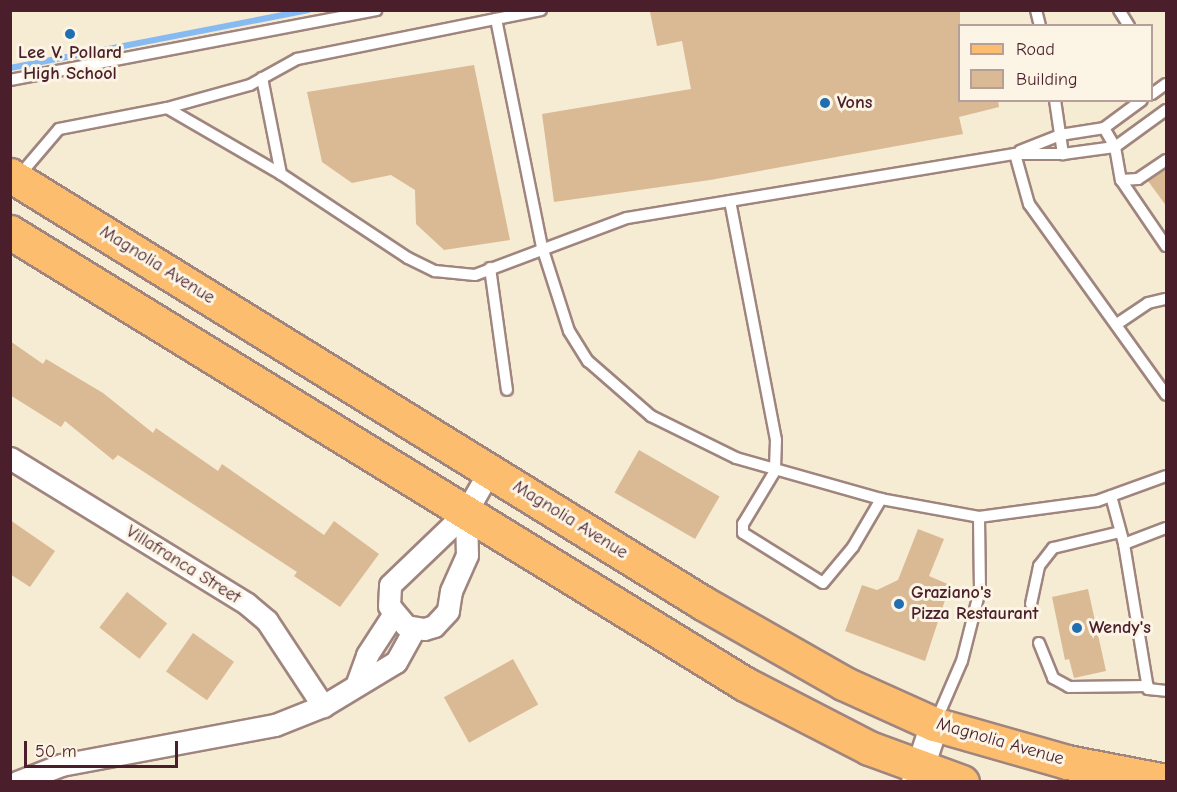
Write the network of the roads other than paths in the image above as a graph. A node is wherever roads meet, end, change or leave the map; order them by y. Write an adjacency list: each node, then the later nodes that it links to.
1 (376, 10): 7 (lane)
2 (541, 10): 4 (lane)
3 (1119, 10): 5 (lane)
4 (496, 20): 6 (lane); 26 (lane)
5 (1128, 24)
6 (262, 78): 12 (lane); 20 (lane)
7 (10, 80)
8 (1167, 84): 9 (lane)
9 (1153, 93)
10 (1055, 102): 15 (lane)
11 (1139, 102): 14 (lane)
12 (167, 108): 20 (lane); 22 (lane)
13 (1167, 110): 16 (lane)
14 (1104, 128): 15 (lane); 16 (lane)
15 (1060, 135): 17 (lane); 18 (lane)
16 (1115, 147): 18 (lane); 21 (lane)
17 (1015, 154): 18 (lane); 23 (lane); 29 (lane)
18 (1063, 154)
19 (1167, 160): 21 (lane)
20 (282, 174): 27 (lane)
21 (1121, 180): 25 (lane)
22 (13, 181): 33 (main road, Magnolia Avenue)
23 (730, 201): 26 (lane); 34 (lane)
24 (10, 232): 38 (main road)
25 (1167, 246)
26 (542, 248): 27 (lane); 34 (lane)
27 (490, 268): 30 (lane)
28 (1167, 299): 29 (lane)
29 (1117, 324): 31 (lane)
30 (507, 390)
31 (1167, 394)
32 (10, 458): 50 (street, Villafranca Street)
33 (490, 470): 38 (street); 51 (main road, Magnolia Avenue)
34 (775, 471): 37 (lane); 37 (lane)
35 (1167, 476): 36 (lane)
36 (1110, 496): 39 (lane); 41 (lane)
37 (881, 499): 39 (lane)
38 (466, 512): 44 (street); 45 (street); 52 (main road)
39 (979, 517): 51 (lane)
40 (1167, 528): 42 (lane)
41 (1120, 532): 42 (lane); 43 (lane)
42 (1124, 544): 48 (lane)
43 (1031, 604)
44 (393, 615): 45 (street); 47 (street)
45 (414, 628): 47 (street)
46 (1039, 643): 48 (lane)
47 (357, 683): 50 (street)
48 (1148, 686): 49 (lane)
49 (1167, 691)
50 (323, 706): 54 (street)
51 (934, 724): 52 (street); 53 (main road, Magnolia Avenue)
52 (917, 774): 55 (main road)
53 (1167, 781)
54 (17, 782)
55 (962, 782)

